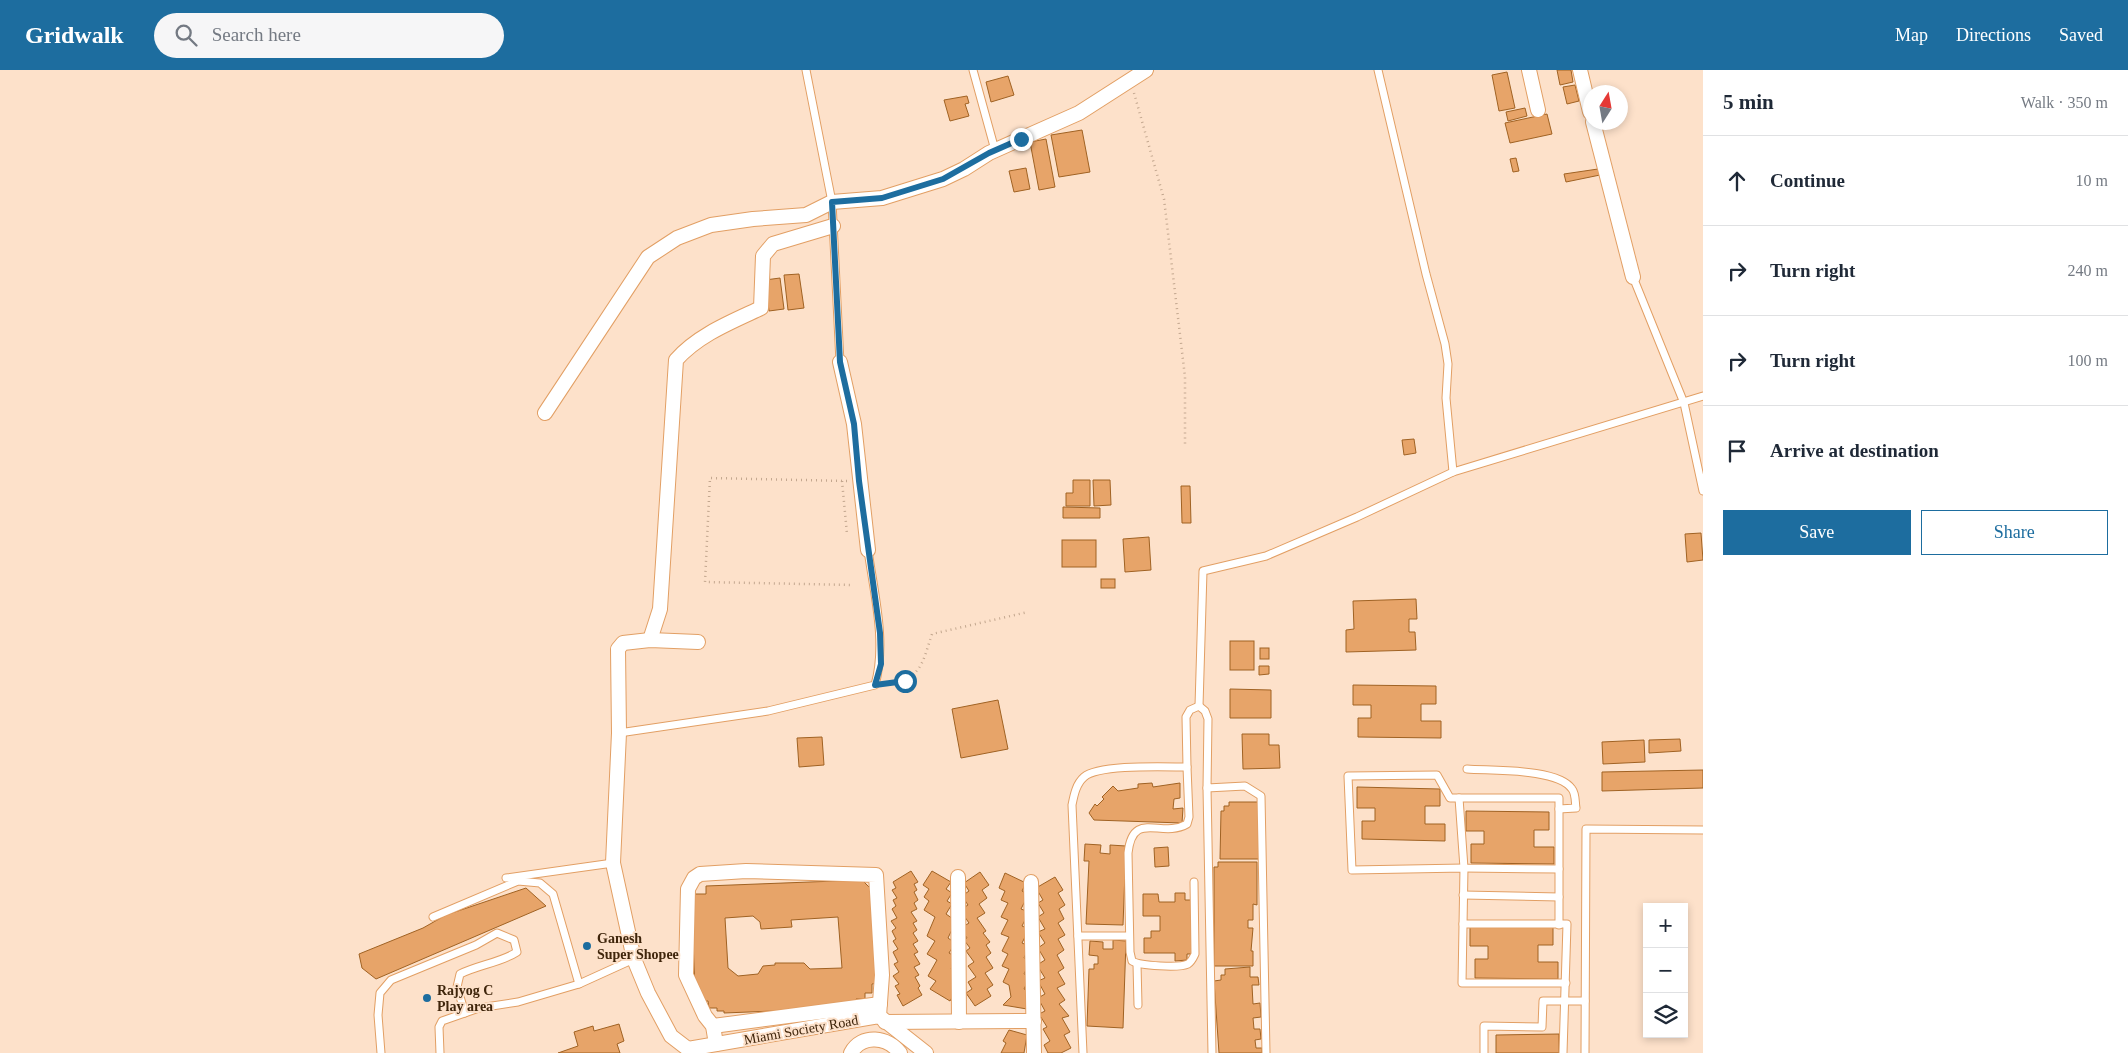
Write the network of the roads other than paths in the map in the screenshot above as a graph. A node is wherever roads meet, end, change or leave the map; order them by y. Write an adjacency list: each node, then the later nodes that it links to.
1 (806, 70): 11 (lane)
2 (973, 70): 10 (lane)
3 (1146, 70): 10 (street)
4 (1378, 70): 18 (lane)
5 (1529, 70): 8 (street)
6 (1580, 70): 7 (street)
7 (1584, 85)
8 (1538, 110)
9 (1595, 130): 13 (street)
10 (995, 150): 11 (street)
11 (832, 202): 12 (lane); 17 (street)
12 (834, 226): 14 (lane); 21 (street)
13 (1633, 277): 16 (lane)
14 (840, 362): 20 (street)
15 (1703, 396): 16 (lane)
16 (1684, 402): 18 (lane); 19 (lane)
17 (545, 413)
18 (1453, 472): 23 (lane)
19 (1703, 491)
20 (868, 550): 24 (lane)
21 (650, 640): 22 (street, Miami Society Road); 24 (street, Miami Society Road)
22 (698, 642)
23 (1199, 706): 25 (lane); 27 (lane)
24 (618, 732): 31 (street, Miami Society Road)
25 (1187, 767): 43 (lane); 44 (lane)
26 (1467, 770): 29 (lane)
27 (1207, 788): 68 (lane); 69 (lane)
28 (1459, 798): 29 (lane); 32 (lane); 32 (lane)
29 (1559, 809): 33 (lane)
30 (1703, 830): 50 (lane)
31 (613, 863): 35 (lane); 45 (street, Miami Society Road)
32 (1464, 868): 33 (lane); 38 (lane)
33 (1559, 869): 39 (lane)
34 (958, 877): 56 (street)
35 (506, 878)
36 (1031, 882): 55 (street)
37 (1194, 882): 46 (lane)
38 (1463, 895): 39 (lane); 41 (lane)
39 (1559, 897): 42 (lane)
40 (433, 917): 48 (lane)
41 (1464, 924): 42 (lane); 47 (lane)
42 (1559, 925): 47 (lane)
43 (1078, 936): 44 (lane); 67 (lane)
44 (1129, 936): 46 (lane)
45 (634, 959): 48 (lane); 60 (street, Miami Society Road)
46 (1137, 964): 51 (lane)
47 (1566, 983): 49 (lane)
48 (579, 984): 52 (lane)
49 (1565, 1001): 50 (lane); 70 (lane); 71 (lane)
50 (1585, 1001): 72 (lane)
51 (1138, 1005)
52 (465, 1013): 61 (lane); 62 (lane)
53 (802, 1014): 54 (street); 57 (street); 58 (street)
54 (881, 1014): 56 (street); 57 (street); 58 (street, Miami Society Road); 65 (street)
55 (1034, 1021): 56 (street); 66 (street)
56 (959, 1022)
57 (714, 1026): 59 (street)
58 (805, 1029): 59 (street, Miami Society Road)
59 (716, 1044): 60 (street, Miami Society Road)
60 (689, 1051)
61 (381, 1053)
62 (440, 1053)
63 (851, 1053): 64 (street)
64 (900, 1053)
65 (926, 1053)
66 (1034, 1053)
67 (1083, 1053)
68 (1212, 1053)
69 (1266, 1053)
70 (1484, 1053)
71 (1563, 1053)
72 (1585, 1053)

